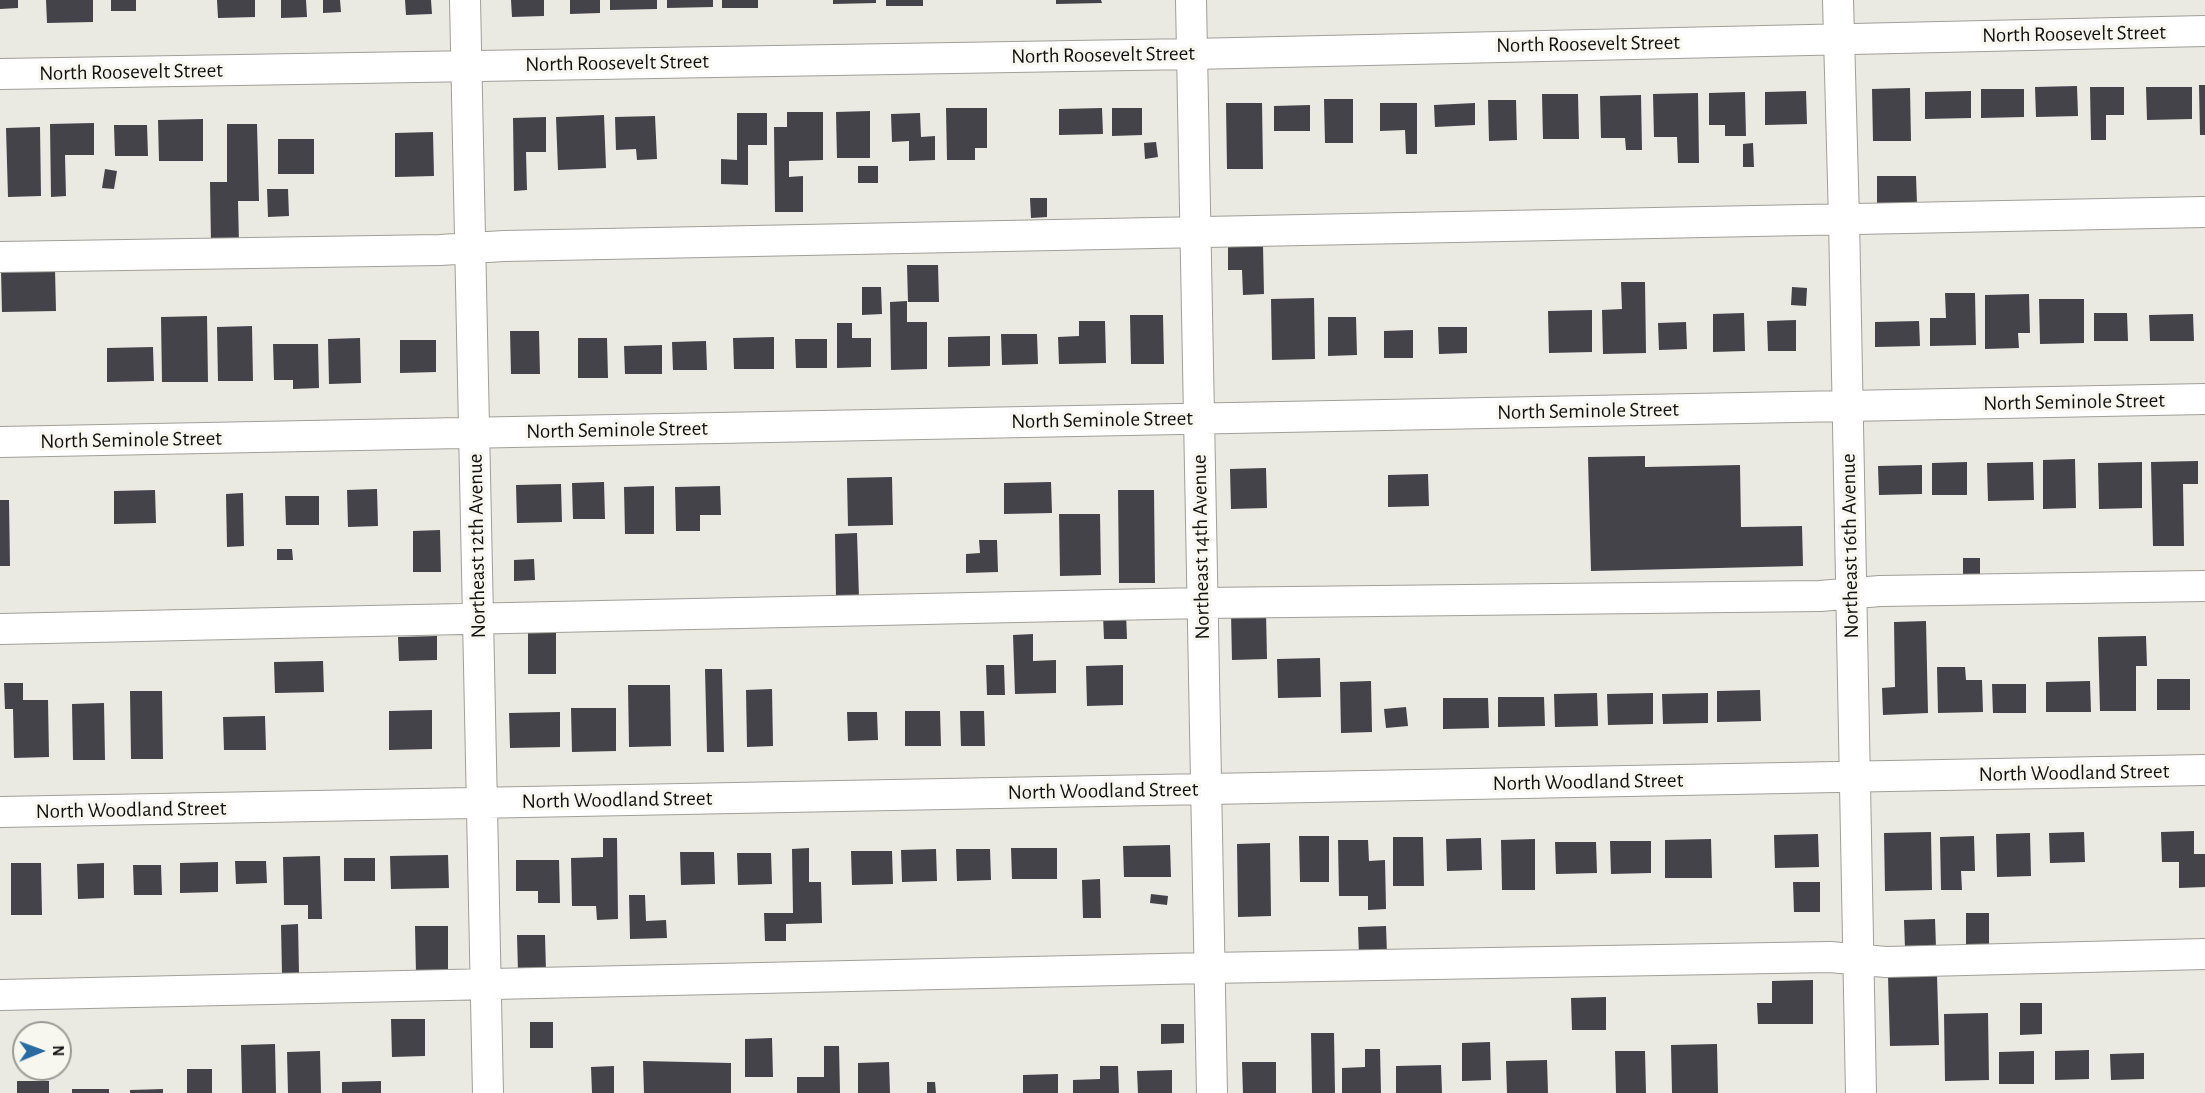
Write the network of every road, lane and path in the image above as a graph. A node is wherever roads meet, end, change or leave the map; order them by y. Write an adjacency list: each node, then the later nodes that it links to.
1 (465, 0): 7 (street, Northeast 12th Avenue)
2 (1191, 0): 6 (street, Northeast 14th Avenue)
3 (1838, 0): 5 (street, Northeast 16th Avenue)
4 (2205, 32): 5 (street, North Roosevelt Street)
5 (1838, 39): 6 (street, North Roosevelt Street); 10 (street, Northeast 16th Avenue)
6 (1192, 54): 7 (street, North Roosevelt Street); 11 (street, Northeast 14th Avenue)
7 (466, 66): 8 (street, North Roosevelt Street); 12 (street, Northeast 12th Avenue)
8 (0, 74)
9 (2205, 212): 10 (street)
10 (1844, 219): 11 (street); 15 (street, Northeast 16th Avenue)
11 (1195, 233): 12 (street); 16 (street, Northeast 14th Avenue)
12 (470, 248): 13 (street); 17 (street, Northeast 12th Avenue)
13 (0, 257)
14 (2205, 399): 15 (street, North Seminole Street)
15 (1847, 406): 16 (street, North Seminole Street); 20 (street, Northeast 16th Avenue)
16 (1198, 418): 17 (street, North Seminole Street); 21 (street, Northeast 14th Avenue)
17 (474, 433): 18 (street, North Seminole Street); 22 (street, Northeast 12th Avenue)
18 (0, 442)
19 (2205, 586): 20 (street)
20 (1851, 594): 21 (street); 25 (street, Northeast 16th Avenue)
21 (1202, 603): 22 (street); 26 (street, Northeast 14th Avenue)
22 (479, 620): 23 (street); 27 (street, Northeast 12th Avenue)
23 (0, 629)
24 (2205, 770): 25 (street, North Woodland Street)
25 (1854, 777): 26 (street, North Woodland Street); 30 (street, Northeast 16th Avenue)
26 (1206, 789): 27 (street, North Woodland Street); 31 (street, Northeast 14th Avenue)
27 (483, 803): 28 (street, North Woodland Street); 32 (street, Northeast 12th Avenue)
28 (0, 812)
29 (2205, 954): 30 (street)
30 (1858, 959): 31 (street); 36 (street, Northeast 16th Avenue)
31 (1208, 968): 32 (street); 35 (street, Northeast 14th Avenue)
32 (487, 986): 33 (street); 34 (street, Northeast 12th Avenue)
33 (0, 995)
34 (488, 1093)
35 (1212, 1093)
36 (1861, 1093)

